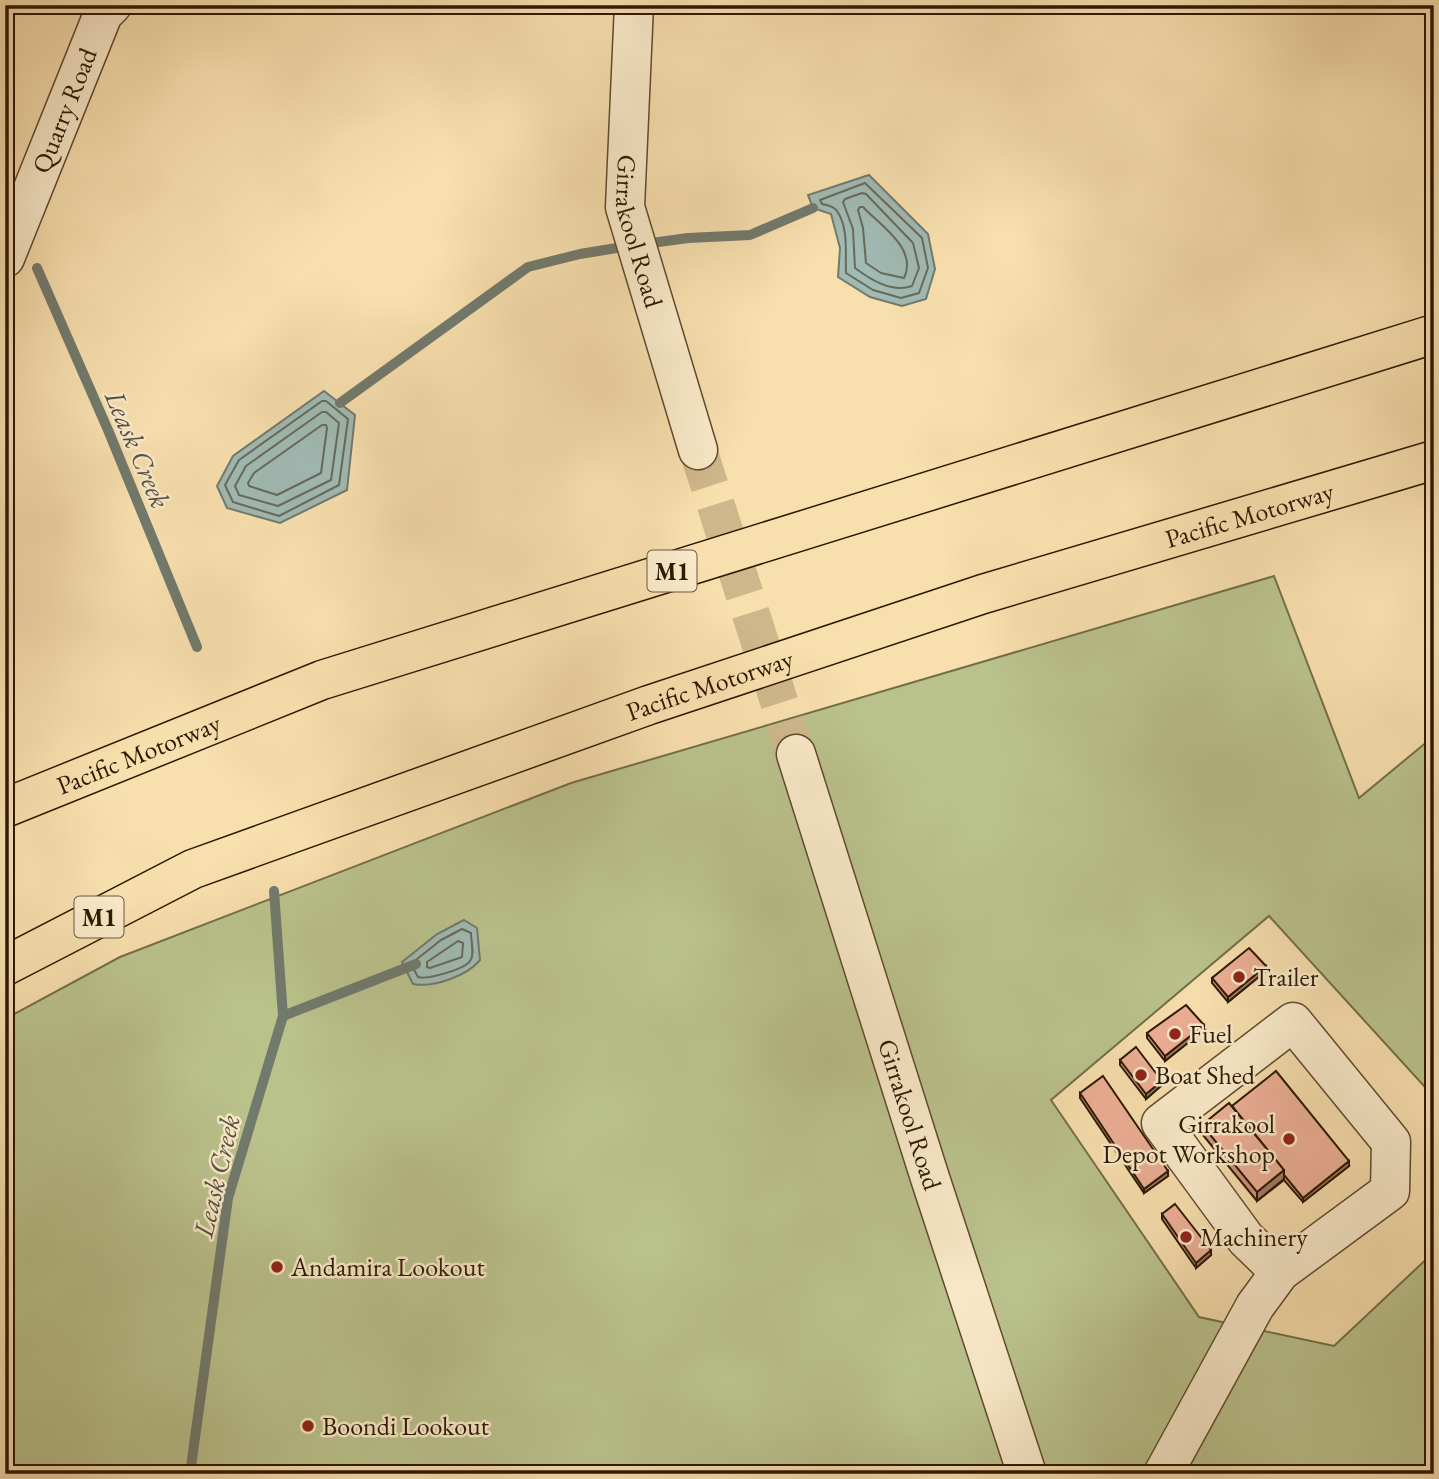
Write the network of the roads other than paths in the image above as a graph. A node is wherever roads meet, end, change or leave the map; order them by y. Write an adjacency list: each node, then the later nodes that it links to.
1 (112, 5): 3 (street, Quarry Road)
2 (634, 5): 5 (street, Girrakool Road)
3 (5, 258)
4 (1434, 334): 8 (highway, Pacific Motorway / M1)
5 (698, 450)
6 (1434, 460): 9 (highway, Pacific Motorway / M1)
7 (796, 754): 11 (street, Girrakool Road)
8 (5, 808)
9 (5, 966)
10 (1280, 1272): 10 (street); 12 (street)
11 (1027, 1474)
12 (1163, 1474)

